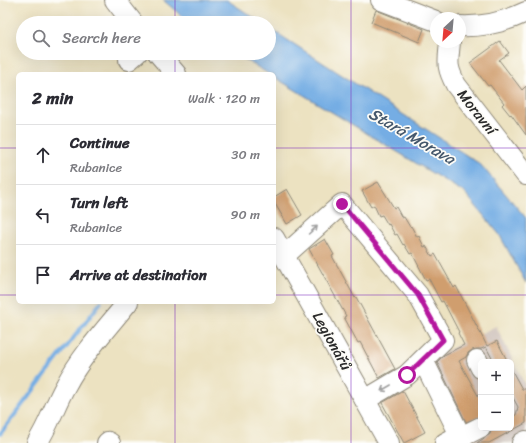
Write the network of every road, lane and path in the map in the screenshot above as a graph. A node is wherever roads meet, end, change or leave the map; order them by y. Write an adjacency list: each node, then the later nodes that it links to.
1 (115, 0): 4 (street)
2 (381, 0): 5 (street)
3 (526, 12): 6 (street)
4 (128, 16)
5 (430, 20)
6 (466, 27)
7 (449, 48): 10 (street, Moravní)
8 (164, 60): 9 (street)
9 (174, 72)
10 (526, 175)
11 (276, 242): 12 (street, Legionářů)
12 (284, 256): 14 (street, one-way to 14); 15 (street, Legionářů)
13 (126, 304): 19 (street)
14 (423, 360): 15 (street, one-way to 15); 17 (street)
15 (365, 400): 22 (street, Legionářů)
16 (478, 428): 17 (street)
17 (453, 439)
18 (526, 441): 23 (street)
19 (37, 443)
20 (107, 443): 21 (street)
21 (110, 443)
22 (389, 443)
23 (522, 443)

